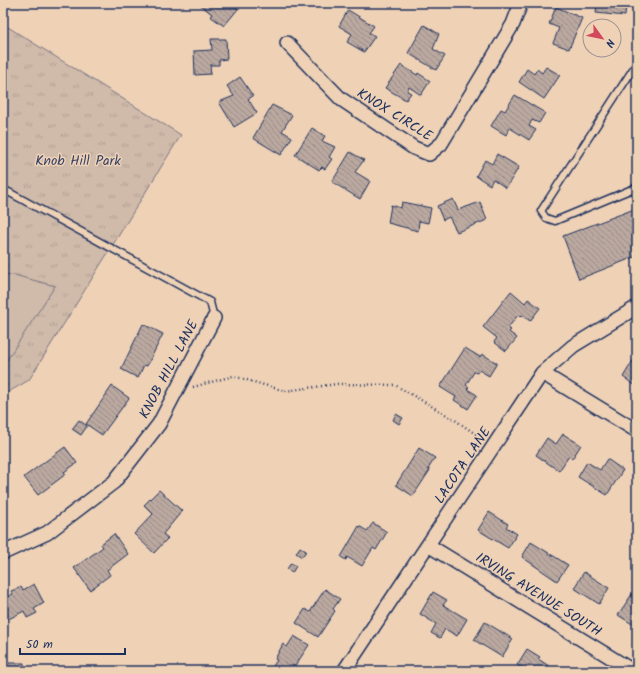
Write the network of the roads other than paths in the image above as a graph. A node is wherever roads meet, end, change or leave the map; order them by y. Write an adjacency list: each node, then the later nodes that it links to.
1 (521, 3): 2 (street, KNOX CIRCLE)
2 (286, 43)
3 (637, 63): 4 (lane)
4 (637, 188)
5 (3, 190): 7 (lane)
6 (637, 307): 8 (street, LACOTA LANE)
7 (214, 318): 11 (street, KNOB HILL LANE)
8 (542, 373): 9 (street); 10 (street, LACOTA LANE)
9 (637, 431)
10 (428, 544): 12 (street, LACOTA LANE); 13 (street, IRVING AVENUE SOUTH)
11 (3, 553)
12 (344, 671)
13 (633, 671)

